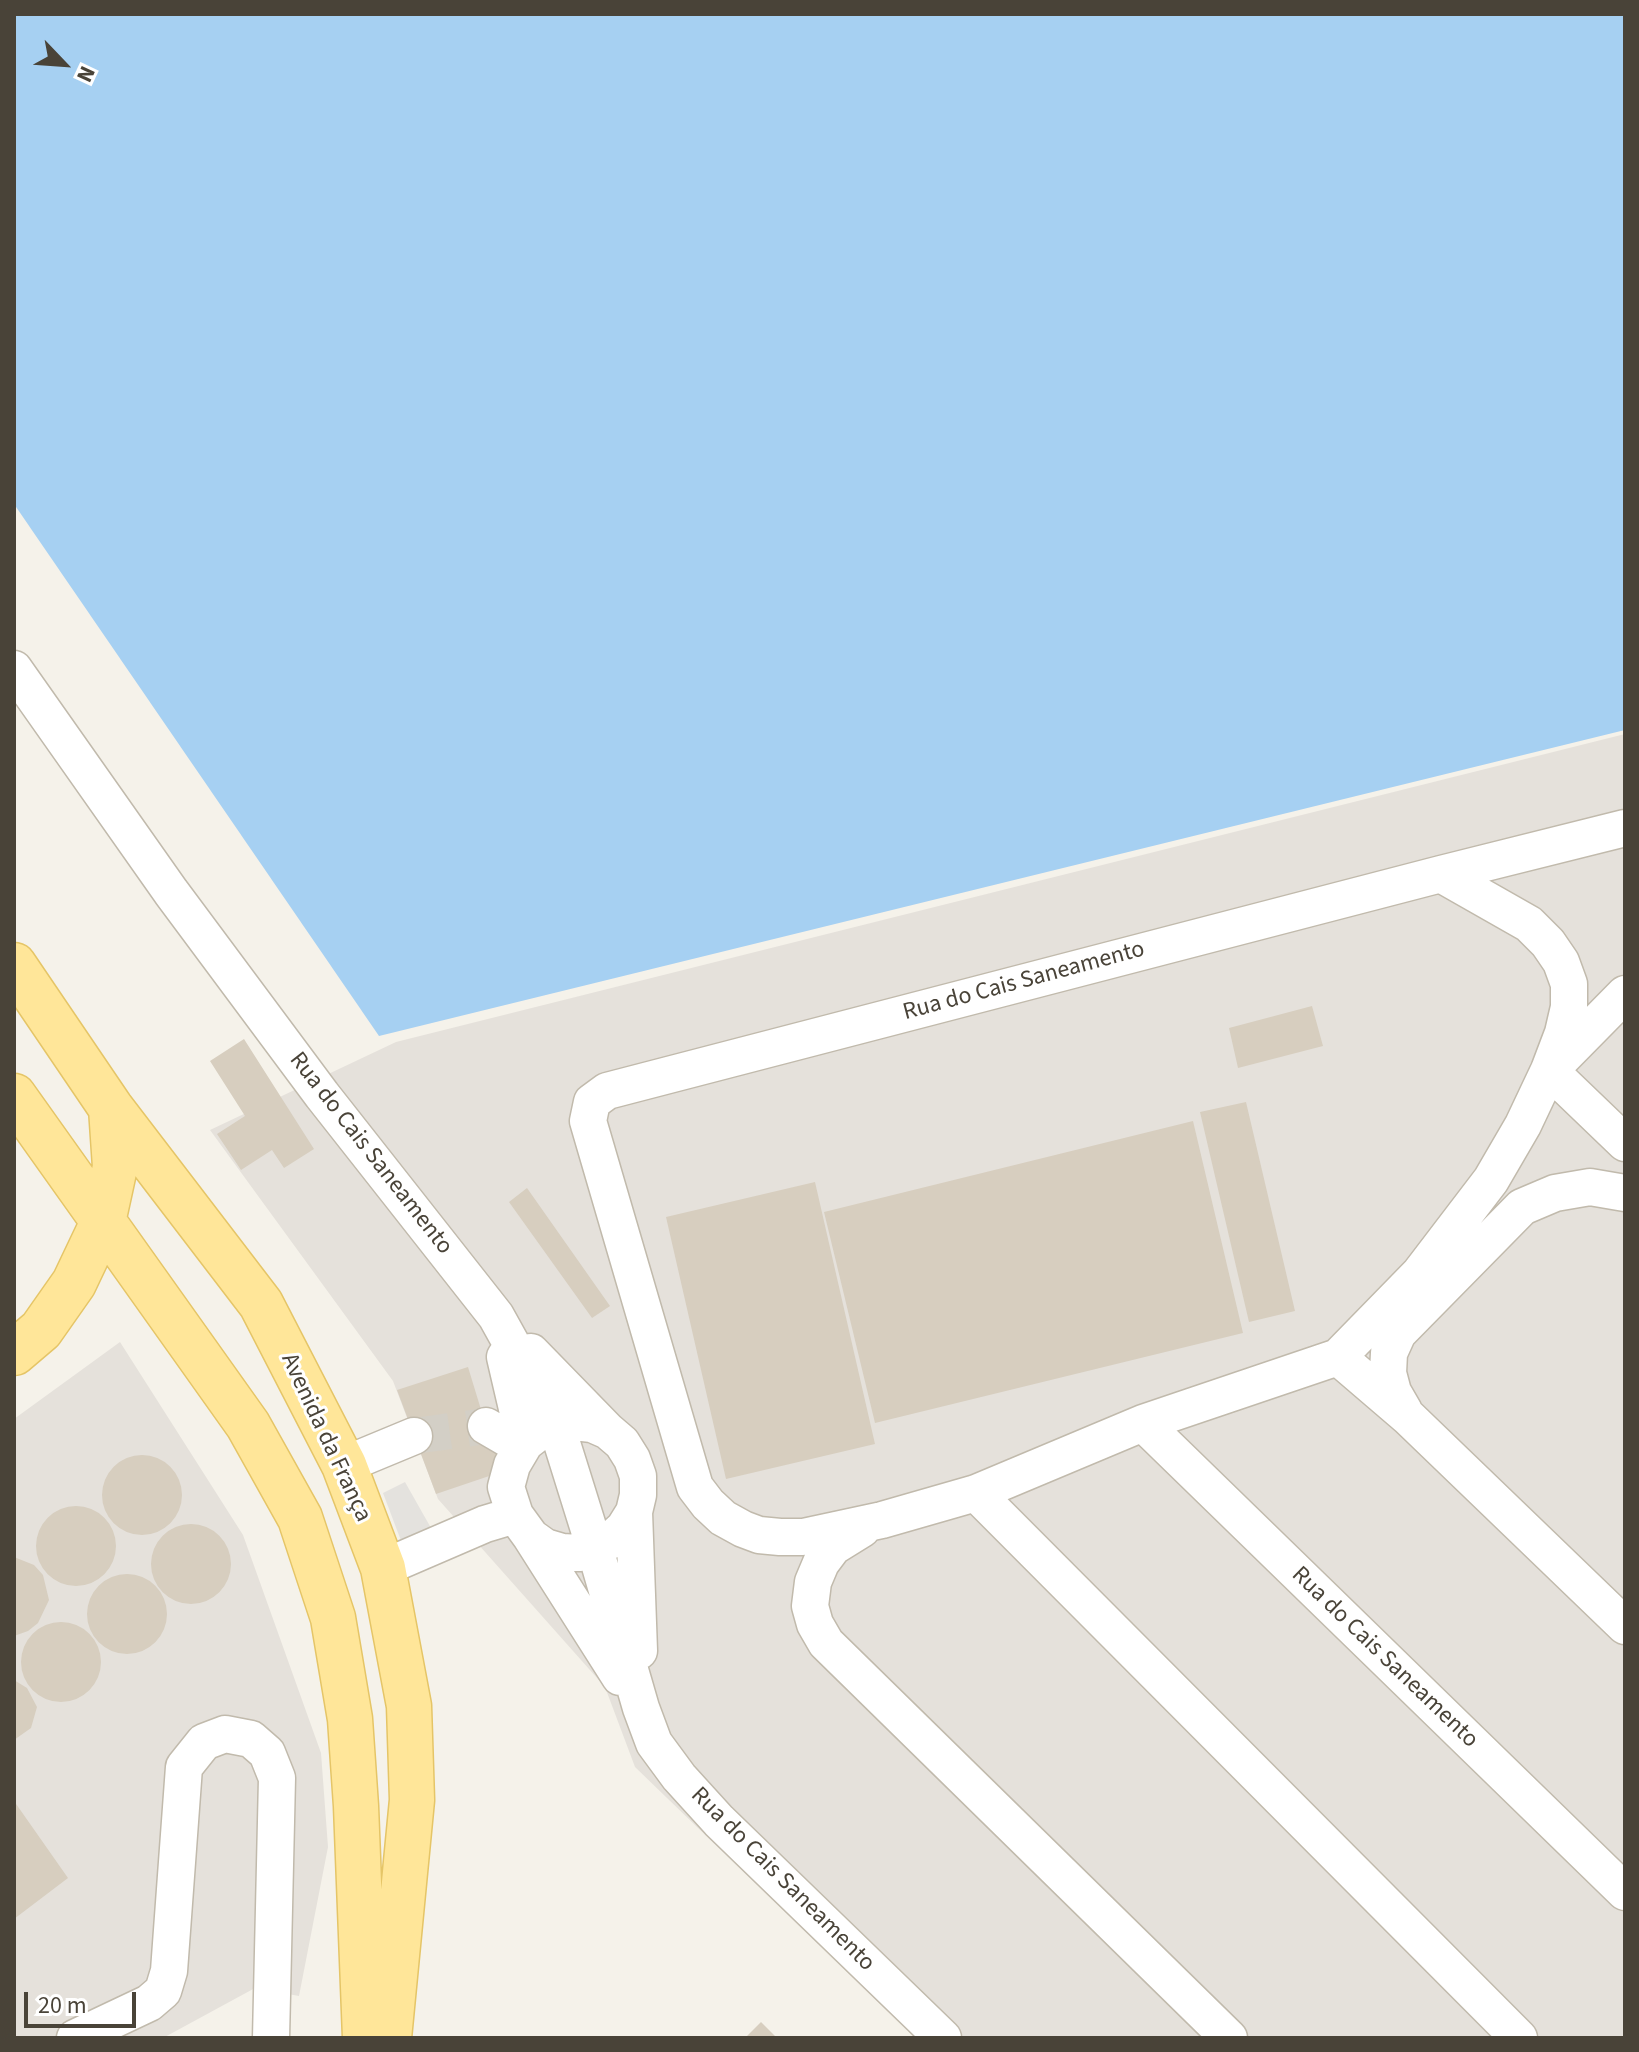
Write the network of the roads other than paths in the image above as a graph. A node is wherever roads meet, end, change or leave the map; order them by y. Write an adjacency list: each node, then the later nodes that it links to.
1 (14, 669): 12 (lane, Rua do Cais Saneamento)
2 (1625, 828): 3 (lane, Rua do Cais Saneamento)
3 (1441, 874): 6 (lane); 25 (lane, Rua do Cais Saneamento)
4 (14, 965): 8 (main road, Avenida da França)
5 (1625, 994): 6 (lane)
6 (1549, 1070): 9 (lane); 14 (lane)
7 (14, 1096): 11 (main road)
8 (111, 1108): 11 (main road); 22 (main road, Avenida da França)
9 (1625, 1143)
10 (1625, 1193): 15 (lane)
11 (103, 1222): 13 (main road); 34 (main road)
12 (496, 1316): 17 (lane, Rua do Cais Saneamento); 19 (lane); 21 (lane)
13 (14, 1353)
14 (1338, 1357): 15 (lane); 16 (lane)
15 (1408, 1417): 29 (lane)
16 (1143, 1423): 23 (lane); 31 (lane, Rua do Cais Saneamento)
17 (556, 1424): 19 (lane); 21 (lane); 27 (lane, Rua do Cais Saneamento)
18 (486, 1426): 21 (lane)
19 (608, 1431): 24 (lane)
20 (414, 1436): 22 (lane)
21 (523, 1445): 26 (lane)
22 (344, 1465): 28 (main road, Avenida da França)
23 (976, 1493): 25 (lane); 38 (lane)
24 (634, 1512): 27 (lane); 30 (lane)
25 (882, 1520): 37 (lane)
26 (523, 1526): 27 (lane); 28 (lane); 30 (lane)
27 (595, 1549): 30 (lane, Rua do Cais Saneamento)
28 (383, 1568): 35 (main road, Avenida da França)
29 (1625, 1626)
30 (641, 1708): 36 (lane, Rua do Cais Saneamento)
31 (1625, 1892)
32 (75, 2038): 33 (lane)
33 (271, 2038)
34 (365, 2038)
35 (389, 2038)
36 (943, 2038)
37 (1229, 2038)
38 (1519, 2038)

